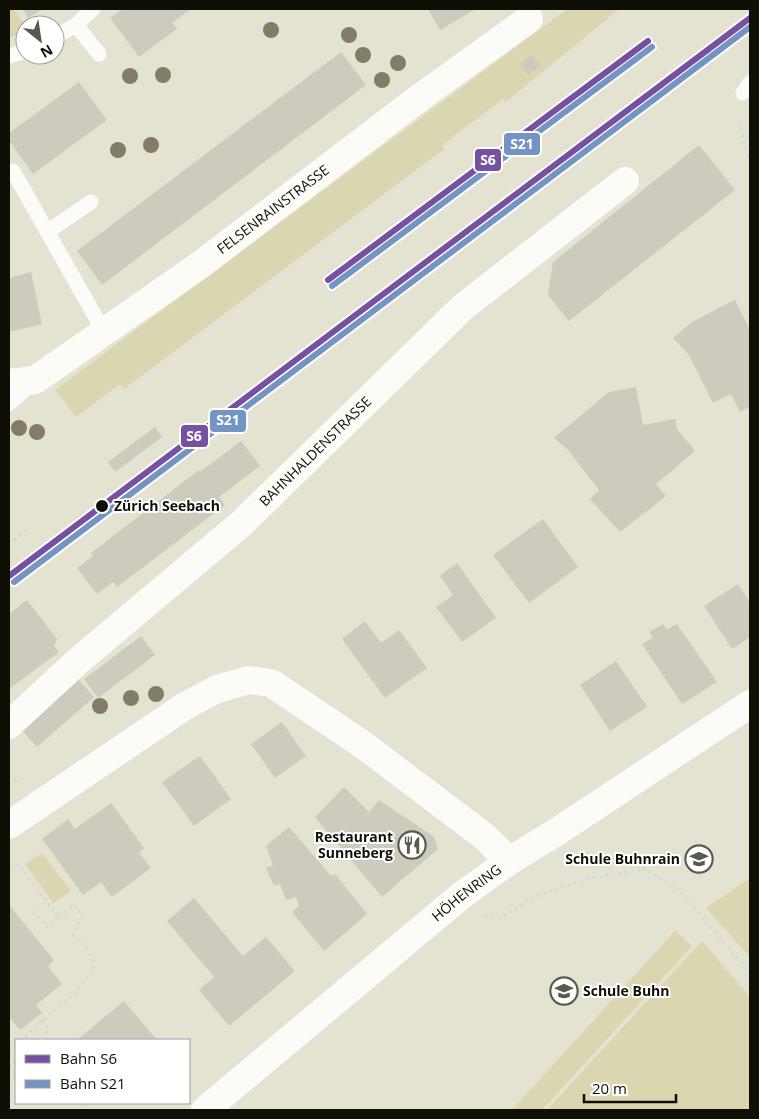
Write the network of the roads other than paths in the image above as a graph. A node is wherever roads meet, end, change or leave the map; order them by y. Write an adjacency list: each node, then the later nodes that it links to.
1 (93, 9): 3 (lane)
2 (529, 18): 10 (street, FELSENRAINSTRASSE)
3 (76, 25): 4 (lane); 5 (lane)
4 (65, 31)
5 (99, 54)
6 (13, 171): 9 (lane)
7 (625, 181): 15 (street, BAHNHALDENSTRASSE)
8 (91, 202): 9 (lane)
9 (47, 232): 10 (lane)
10 (104, 332): 11 (street, FELSENRAINSTRASSE)
11 (35, 380): 12 (street, FELSENRAINSTRASSE); 13 (lane)
12 (9, 383)
13 (9, 404)
14 (750, 704): 17 (street, HÖHENRING)
15 (9, 725)
16 (9, 825): 17 (street)
17 (509, 861): 18 (street, HÖHENRING)
18 (205, 1110)

